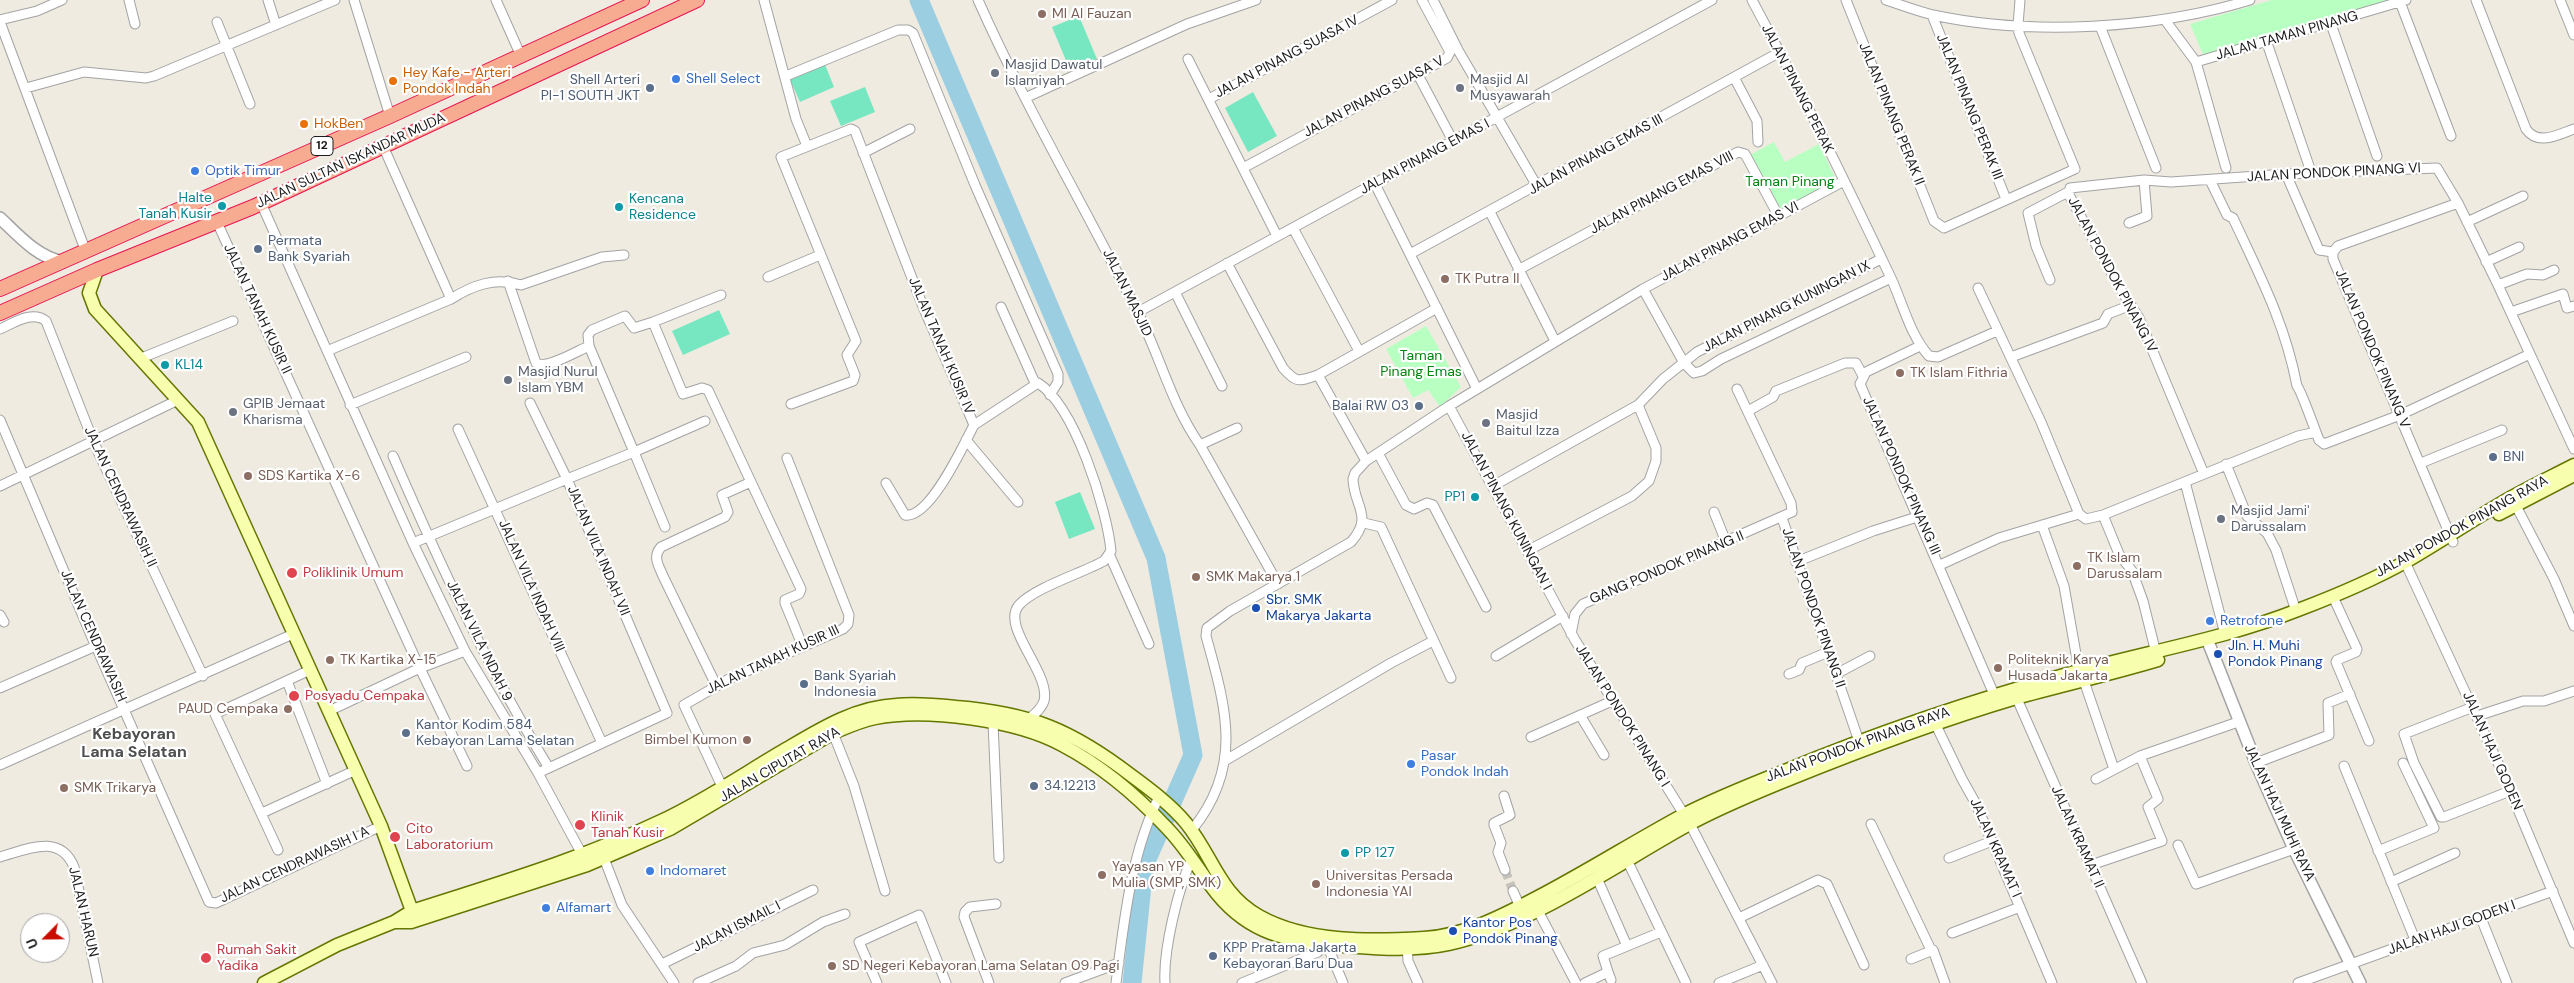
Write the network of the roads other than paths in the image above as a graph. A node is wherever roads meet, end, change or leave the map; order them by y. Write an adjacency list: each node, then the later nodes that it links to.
1 (129, 0): 28 (street)
2 (268, 0): 30 (street)
3 (335, 0): 30 (street)
4 (354, 0): 47 (street)
5 (496, 0): 37 (street)
6 (642, 0): 37 (highway, JALAN SULTAN ISKANDAR MUDA / 12)
7 (697, 0): 54 (highway, JALAN SULTAN ISKANDAR MUDA / 12)
8 (764, 0): 41 (street)
9 (978, 0): 44 (street, JALAN MASJID)
10 (1256, 0): 44 (street)
11 (1392, 0): 45 (street, JALAN PINANG SUASA IV)
12 (1422, 0): 40 (street, JALAN PINANG SUASA V)
13 (1433, 0): 48 (street)
14 (1712, 0): 48 (street, JALAN PINANG EMAS I)
15 (1752, 0): 36 (street, JALAN PINANG PERAK)
16 (1846, 0): 70 (street, JALAN PINANG PERAK II)
17 (1886, 0): 24 (street)
18 (2020, 0): 31 (street)
19 (2250, 0): 25 (street)
20 (2476, 0): 50 (street)
21 (2560, 0): 33 (street)
22 (2403, 1): 29 (street, JALAN TAMAN PINANG); 51 (street)
23 (54, 3): 26 (street)
24 (1932, 15): 31 (street); 70 (street, JALAN PINANG PERAK III)
25 (2165, 20): 32 (street); 39 (street)
26 (0, 21): 43 (street)
27 (217, 22): 35 (street)
28 (135, 24)
29 (2330, 24): 34 (street, JALAN TAMAN PINANG); 57 (street)
30 (276, 25): 35 (street)
31 (2018, 25): 32 (street); 70 (street)
32 (2100, 26): 60 (street)
33 (2574, 35)
34 (2267, 43): 39 (street, JALAN TAMAN PINANG); 58 (street)
35 (225, 45): 43 (street); 46 (street)
36 (1780, 52): 42 (street, JALAN PINANG EMAS III); 65 (street, JALAN PINANG PERAK)
37 (521, 56): 47 (highway, JALAN SULTAN ISKANDAR MUDA / 12)
38 (1188, 59): 45 (street)
39 (2196, 62): 61 (street)
40 (1417, 73): 52 (street); 59 (street, JALAN PINANG SUASA V)
41 (786, 76): 55 (street); 136 (street)
42 (1735, 78): 53 (street); 67 (street, JALAN PINANG EMAS III)
43 (26, 88): 83 (street)
44 (1025, 98): 112 (street, JALAN MASJID)
45 (1209, 99): 59 (street)
46 (250, 104)
47 (390, 116): 83 (highway, JALAN SULTAN ISKANDAR MUDA / 12)
48 (1498, 117): 52 (street, JALAN PINANG EMAS I); 67 (street)
49 (910, 129): 56 (street)
50 (2574, 129)
51 (2451, 136)
52 (1454, 141): 66 (street, JALAN PINANG EMAS I)
53 (1758, 142)
54 (383, 146): 71 (highway, JALAN SULTAN ISKANDAR MUDA / 12); 106 (street)
55 (807, 146): 56 (street, JALAN TANAH KUSIR IV); 85 (street, JALAN TANAH KUSIR IV)
56 (863, 153): 147 (street, JALAN TANAH KUSIR IV)
57 (2377, 156)
58 (2309, 166)
59 (1243, 168): 80 (street)
60 (2156, 168)
61 (2226, 168)
62 (2286, 174): 64 (street, JALAN PONDOK PINANG VI); 72 (street, JALAN PONDOK PINANG VI); 84 (street)
63 (2144, 180): 64 (street, JALAN PONDOK PINANG VI); 68 (street, JALAN PONDOK PINANG VI); 78 (street)
64 (2210, 180): 151 (street)
65 (1844, 181): 74 (street, JALAN PINANG EMAS VI); 88 (street, JALAN PINANG PERAK)
66 (1375, 184): 79 (street, JALAN PINANG EMAS I); 86 (street)
67 (1537, 186): 73 (street, JALAN PINANG EMAS III)
68 (2068, 191): 98 (street, JALAN PONDOK PINANG VI); 108 (street, JALAN PONDOK PINANG IV)
69 (2523, 196): 77 (street)
70 (2006, 199)
71 (261, 203): 76 (highway, JALAN SULTAN ISKANDAR MUDA / 12); 123 (street)
72 (2458, 203): 77 (street, JALAN PONDOK PINANG VI); 84 (street, JALAN PONDOK PINANG V)
73 (1490, 212): 86 (street, JALAN PINANG EMAS III); 93 (street)
74 (1778, 215): 93 (street, JALAN PINANG EMAS VIII); 103 (street, JALAN PINANG EMAS VI)
75 (0, 218): 82 (street)
76 (218, 222): 92 (highway, JALAN SULTAN ISKANDAR MUDA / 12); 212 (street, JALAN TANAH KUSIR II)
77 (2467, 222): 90 (street, JALAN PONDOK PINANG VI)
78 (2129, 223)
79 (1293, 228): 80 (street, JALAN PINANG EMAS I); 124 (street)
80 (1277, 236): 91 (street, JALAN PINANG EMAS I)
81 (2519, 247): 90 (street)
82 (35, 250): 89 (street); 95 (street)
83 (86, 252): 89 (highway, JALAN SULTAN ISKANDAR MUDA / 12)
84 (2333, 252): 144 (street, JALAN PONDOK PINANG V)
85 (820, 254): 96 (street); 139 (street, JALAN TANAH KUSIR IV)
86 (1410, 254): 111 (street)
87 (624, 255): 99 (street)
88 (1882, 259): 97 (street, JALAN PINANG PERAK); 129 (street, JALAN PINANG KUNINGAN IX)
89 (63, 262): 95 (highway, JALAN SULTAN ISKANDAR MUDA / 12)
90 (2486, 262): 100 (street, JALAN PONDOK PINANG VI)
91 (1227, 263): 104 (street, JALAN PINANG EMAS I); 130 (street)
92 (97, 270): 107 (highway, JALAN SULTAN ISKANDAR MUDA / 12); 128 (main road)
93 (1518, 270): 120 (street)
94 (2554, 270): 100 (street)
95 (32, 276): 102 (highway, JALAN SULTAN ISKANDAR MUDA / 12)
96 (768, 277)
97 (1891, 278): 122 (street); 129 (street)
98 (2050, 280)
99 (508, 281): 106 (street); 121 (street)
100 (2498, 285): 113 (street, JALAN PONDOK PINANG VI)
101 (1978, 288): 119 (street)
102 (0, 289)
103 (1643, 289): 120 (street, JALAN PINANG EMAS VI); 129 (street)
104 (1175, 292): 112 (street, JALAN PINANG EMAS I); 133 (street)
105 (721, 295): 117 (street)
106 (451, 299): 123 (street)
107 (22, 303): 114 (highway, JALAN SULTAN ISKANDAR MUDA / 12); 115 (street)
108 (2131, 305): 127 (street); 164 (street, JALAN PONDOK PINANG IV)
109 (2574, 306): 113 (street)
110 (1002, 307): 132 (street)
111 (1437, 308): 124 (street); 134 (street)
112 (1138, 312): 154 (street, JALAN MASJID)
113 (2511, 312): 125 (street, JALAN PONDOK PINANG VI)
114 (0, 313)
115 (28, 317): 118 (street); 153 (street, JALAN CENDRAWASIH II)
116 (233, 321): 128 (street)
117 (653, 322): 121 (street); 168 (street)
118 (0, 329)
119 (1996, 331): 122 (street); 127 (street)
120 (1555, 341): 134 (street, JALAN PINANG EMAS VI)
121 (589, 346): 156 (street)
122 (1920, 346): 131 (street)
123 (327, 351): 140 (street)
124 (1359, 351): 130 (street)
125 (2530, 354): 144 (street); 155 (street, JALAN PONDOK PINANG VI)
126 (466, 357): 140 (street)
127 (2010, 357): 177 (street)
128 (139, 359): 137 (main road)
129 (1685, 364): 141 (street, JALAN PINANG KUNINGAN IX)
130 (1318, 375): 160 (street)
131 (1862, 376): 143 (street); 179 (street, JALAN PONDOK PINANG III)
132 (1035, 383): 136 (street); 147 (street, JALAN TANAH KUSIR IV)
133 (1222, 386)
134 (1477, 389): 142 (street, JALAN PINANG EMAS VI)
135 (1737, 389): 143 (street, JALAN PONDOK PINANG II)
136 (1050, 395): 189 (street)
137 (178, 400): 153 (street); 199 (main road)
138 (530, 403): 167 (street)
139 (791, 404)
140 (350, 405): 187 (street)
141 (1638, 405): 172 (street, JALAN PINANG KUNINGAN IX); 188 (street)
142 (1449, 406): 157 (street, JALAN PINANG EMAS VI); 172 (street, JALAN PINANG KUNINGAN I)
143 (1748, 412): 180 (street, JALAN PONDOK PINANG II)
144 (2400, 415): 151 (street); 161 (street, JALAN PONDOK PINANG V)
145 (0, 420): 166 (street, JALAN CENDRAWASIH)
146 (705, 421): 156 (street, JALAN VILA INDAH VII)
147 (974, 425): 152 (street)
148 (1237, 428): 154 (street)
149 (458, 429): 175 (street, JALAN VILA INDAH VIII)
150 (2502, 430): 161 (street)
151 (2316, 432): 162 (street)
152 (966, 440): 170 (street); 174 (street)
153 (94, 442): 166 (street); 216 (street, JALAN CENDRAWASIH II)
154 (1200, 445): 193 (street, JALAN MASJID)
155 (2574, 450)
156 (634, 452): 167 (street, JALAN VILA INDAH VII); 183 (street)
157 (1378, 453): 160 (street, JALAN PINANG EMAS VI); 195 (street)
158 (393, 456): 184 (street, JALAN VILA INDAH 9)
159 (787, 458): 205 (street, JALAN TANAH KUSIR III)
160 (1366, 461): 181 (street)
161 (2420, 463): 185 (street, JALAN PONDOK PINANG V)
162 (2226, 464): 164 (street); 196 (street)
163 (2574, 465): 173 (main road, JALAN PONDOK PINANG RAYA)
164 (2204, 474): 169 (street)
165 (2574, 475): 173 (main road, JALAN PONDOK PINANG RAYA)
166 (23, 476): 171 (street); 204 (street, JALAN CENDRAWASIH)
167 (567, 479): 175 (street); 239 (street, JALAN VILA INDAH VII)
168 (752, 482): 205 (street); 220 (street)
169 (2185, 482): 178 (street); 200 (street)
170 (886, 483)
171 (0, 486)
172 (1493, 486): 188 (street, JALAN PINANG KUNINGAN I)
173 (2513, 501): 185 (main road, JALAN PONDOK PINANG RAYA); 198 (street)
174 (1018, 502)
175 (496, 510): 184 (street); 239 (street, JALAN VILA INDAH VIII)
176 (1714, 512): 186 (street)
177 (2079, 514): 178 (street); 182 (street)
178 (2104, 515): 208 (street)
179 (1917, 517): 190 (street); 191 (street, JALAN PONDOK PINANG III)
180 (1782, 518): 186 (street, GANG PONDOK PINANG II); 190 (street, JALAN PONDOK PINANG II)
181 (1364, 523): 193 (street); 201 (street)
182 (2042, 525): 191 (street); 217 (street)
183 (665, 527)
184 (428, 537): 187 (street); 249 (street, JALAN VILA INDAH 9)
185 (2452, 538): 192 (main road, JALAN PONDOK PINANG RAYA)
186 (1726, 542): 197 (street, GANG PONDOK PINANG II)
187 (413, 543): 206 (street)
188 (1527, 551): 197 (street, JALAN PINANG KUNINGAN I)
189 (1110, 556): 203 (street); 232 (street)
190 (1796, 562): 207 (street, JALAN PONDOK PINANG II)
191 (1940, 565): 225 (street, JALAN PONDOK PINANG III)
192 (2406, 566): 194 (main road, JALAN PONDOK PINANG RAYA); 196 (main road, JALAN PONDOK PINANG RAYA); 227 (street, JALAN HAJI GODEN)
193 (1278, 584): 243 (street)
194 (2335, 601): 202 (main road, JALAN PONDOK PINANG RAYA); 224 (street)
195 (1486, 607)
196 (2296, 611): 200 (main road, JALAN PONDOK PINANG RAYA)
197 (1567, 625): 209 (street); 226 (street, JALAN PONDOK PINANG I)
198 (2574, 626)
199 (294, 634): 213 (main road); 216 (street, JALAN CENDRAWASIH)
200 (2225, 634): 202 (main road, JALAN PONDOK PINANG RAYA)
201 (1434, 641): 218 (street); 243 (street)
202 (2208, 643): 208 (main road, JALAN PONDOK PINANG RAYA); 211 (main road, JALAN PONDOK PINANG RAYA); 234 (street, JALAN HAJI MUHI RAYA)
203 (1149, 644)
204 (96, 646): 221 (street); 228 (street, JALAN CENDRAWASIH)
205 (803, 647): 220 (street, JALAN TANAH KUSIR III)
206 (465, 651): 212 (street); 252 (street)
207 (1828, 652): 214 (street); 215 (street, JALAN PONDOK PINANG II)
208 (2156, 653): 211 (main road, JALAN PONDOK PINANG RAYA)
209 (1496, 656)
210 (1870, 656): 215 (street)
211 (2120, 666): 217 (main road, JALAN PONDOK PINANG RAYA)
212 (420, 668): 229 (street); 247 (street, JALAN TANAH KUSIR II)
213 (310, 670): 219 (street); 229 (main road)
214 (1789, 674)
215 (1836, 674): 240 (street, JALAN PONDOK PINANG II)
216 (203, 676): 228 (street, JALAN CENDRAWASIH)
217 (2082, 676): 223 (main road, JALAN PONDOK PINANG RAYA); 251 (street)
218 (1451, 678)
219 (287, 681): 254 (street); 259 (street)
220 (716, 685): 255 (street, JALAN TANAH KUSIR III)
221 (0, 688)
222 (2574, 692): 231 (street)
223 (2015, 694): 225 (main road, JALAN PONDOK PINANG RAYA); 280 (street, JALAN KRAMAT II)
224 (2350, 694): 238 (street); 244 (street)
225 (1996, 700): 233 (main road, JALAN PONDOK PINANG RAYA)
226 (1612, 701): 230 (street); 262 (street, JALAN PONDOK PINANG I)
227 (2473, 707): 231 (street, JALAN HAJI GODEN); 256 (street)
228 (125, 709): 246 (street); 264 (street, JALAN CENDRAWASIH I A)
229 (329, 711): 250 (main road)
230 (1580, 715): 237 (street); 241 (street)
231 (2477, 716): 256 (street, JALAN HAJI GODEN)
232 (1030, 718): 255 (main road, JALAN CIPUTAT RAYA); 258 (main road, JALAN CIPUTAT RAYA)
233 (1934, 720): 240 (main road, JALAN PONDOK PINANG RAYA); 267 (street, JALAN KRAMAT I)
234 (2238, 722): 242 (street); 244 (street, JALAN HAJI MUHI RAYA)
235 (993, 723): 236 (main road, JALAN CIPUTAT RAYA); 261 (main road, JALAN CIPUTAT RAYA); 275 (street)
236 (833, 733): 255 (main road, JALAN CIPUTAT RAYA); 285 (street)
237 (1531, 737)
238 (2369, 741)
239 (602, 743): 249 (street)
240 (1861, 747): 262 (main road, JALAN PONDOK PINANG RAYA)
241 (1604, 755)
242 (2140, 756): 251 (street); 280 (street)
243 (1226, 760): 265 (street)
244 (2256, 763): 269 (street, JALAN HAJI MUHI RAYA)
245 (2403, 763): 271 (street)
246 (0, 765)
247 (468, 766)
248 (2344, 766): 271 (street)
249 (549, 768): 252 (street)
250 (356, 770): 254 (street); 264 (main road)
251 (2114, 770): 253 (street)
252 (538, 774): 278 (street)
253 (2096, 779)
254 (327, 784): 259 (street)
255 (724, 791): 272 (main road, JALAN CIPUTAT RAYA)
256 (2510, 791): 287 (street, JALAN HAJI GODEN)
257 (1504, 796): 281 (street)
258 (1161, 798): 260 (main road, JALAN CIPUTAT RAYA); 261 (street)
259 (262, 813): 270 (street)
260 (1179, 816): 261 (main road); 265 (main road, JALAN PONDOK PINANG RAYA)
261 (1157, 818): 266 (main road, JALAN CIPUTAT RAYA); 305 (street)
262 (1687, 819): 279 (main road, JALAN PONDOK PINANG RAYA); 289 (main road, JALAN PONDOK PINANG RAYA); 294 (street, JALAN PONDOK PINANG I)
263 (1871, 824): 303 (street)
264 (381, 826): 293 (main road)
265 (1192, 830): 298 (main road, JALAN PONDOK PINANG RAYA)
266 (1178, 840): 276 (main road, JALAN PONDOK PINANG RAYA)
267 (1992, 841): 277 (street); 290 (street, JALAN KRAMAT I)
268 (2178, 845): 269 (street)
269 (2294, 849): 309 (street, JALAN HAJI MUHI RAYA)
270 (278, 850)
271 (2378, 851): 283 (street)
272 (602, 853): 278 (main road, JALAN CIPUTAT RAYA); 306 (street)
273 (2454, 853): 283 (street)
274 (0, 857): 312 (street, JALAN HARUN)
275 (999, 858)
276 (1192, 858): 301 (main road, JALAN PONDOK PINANG RAYA); 321 (street)
277 (1949, 858)
278 (584, 860): 293 (main road, JALAN CIPUTAT RAYA)
279 (1627, 860): 282 (main road, JALAN PONDOK PINANG RAYA); 296 (street)
280 (2091, 865): 331 (street, JALAN KRAMAT II)
281 (1505, 870)
282 (1597, 878): 291 (main road, JALAN PONDOK PINANG RAYA); 302 (street)
283 (2391, 882): 299 (street)
284 (813, 890): 306 (street, JALAN ISMAIL I)
285 (885, 891)
286 (1513, 891): 289 (street)
287 (2553, 891): 295 (street, JALAN HAJI GODEN I); 300 (street, JALAN HAJI GODEN)
288 (996, 904): 318 (street)
289 (1520, 907): 298 (main road, JALAN PONDOK PINANG RAYA)
290 (2020, 907): 297 (street); 330 (street, JALAN KRAMAT I)
291 (1537, 910): 298 (main road, JALAN PONDOK PINANG RAYA); 324 (street)
292 (845, 914): 315 (street)
293 (412, 917): 313 (main road, JALAN CIPUTAT RAYA)
294 (1739, 918): 307 (street, JALAN PONDOK PINANG I); 308 (street)
295 (2481, 918): 299 (street, JALAN HAJI GODEN I); 334 (street)
296 (1662, 932): 302 (street); 326 (street)
297 (1952, 933)
298 (1407, 942): 301 (main road, JALAN PONDOK PINANG RAYA); 323 (street)
299 (2416, 942): 309 (street, JALAN HAJI GODEN I)
300 (2574, 943)
301 (1324, 944): 311 (street); 322 (street)
302 (1627, 946): 325 (street)
303 (1931, 950): 304 (street); 329 (street)
304 (1911, 959)
305 (1119, 963): 310 (street); 320 (street)
306 (662, 964): 314 (street)
307 (1763, 965): 327 (street); 328 (street, JALAN PONDOK PINANG I)
308 (1864, 965)
309 (2352, 965): 332 (street, JALAN HAJI GODEN I); 333 (street, JALAN HAJI MUHI RAYA)
310 (1089, 979): 319 (street)
311 (1247, 982)
312 (98, 983)
313 (264, 983)
314 (674, 983)
315 (698, 983)
316 (877, 983): 317 (street)
317 (946, 983)
318 (989, 983)
319 (1065, 983)
320 (1116, 983)
321 (1165, 983)
322 (1342, 983)
323 (1418, 983)
324 (1576, 983)
325 (1584, 983)
326 (1686, 983)
327 (1719, 983)
328 (1772, 983)
329 (1945, 983)
330 (2052, 983)
331 (2142, 983)
332 (2298, 983)
333 (2360, 983)
334 (2507, 983)

